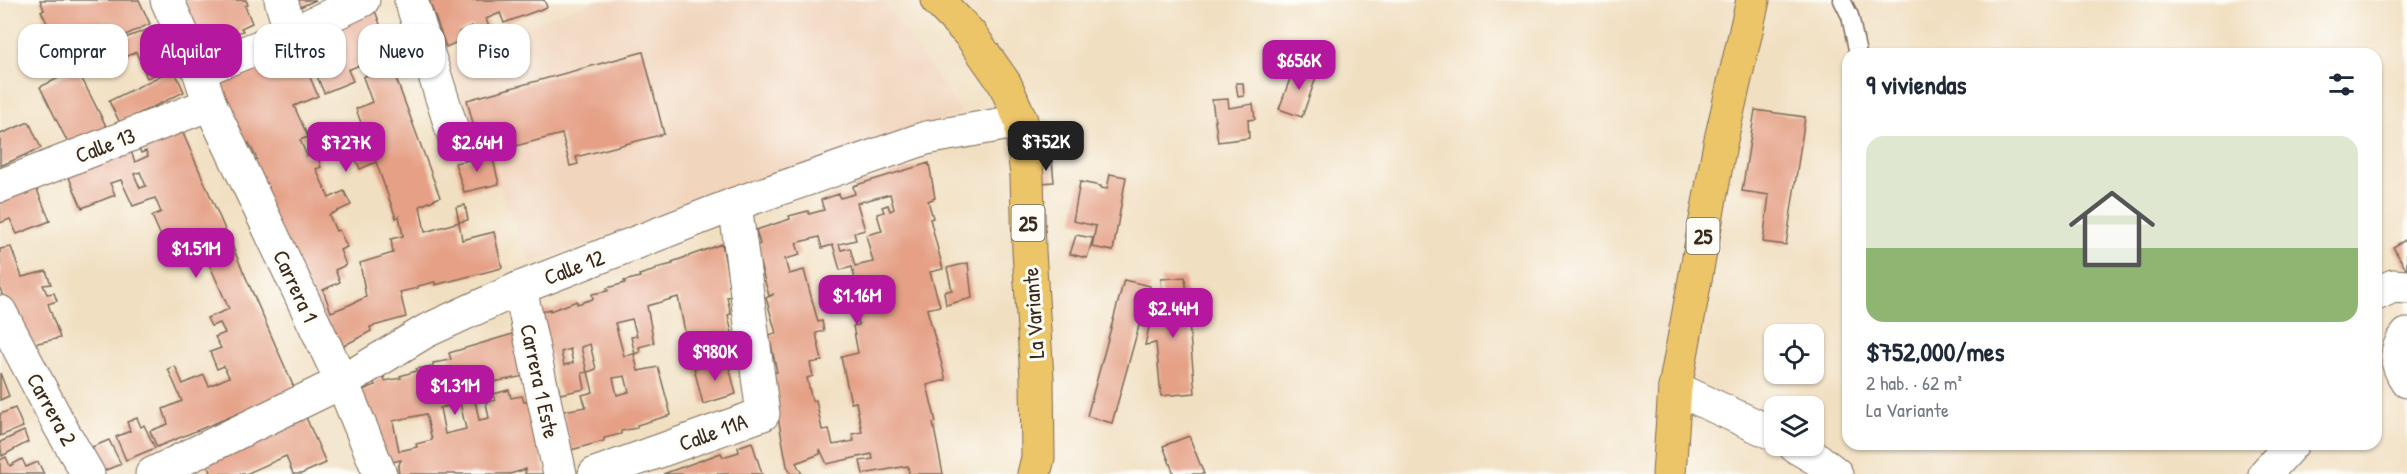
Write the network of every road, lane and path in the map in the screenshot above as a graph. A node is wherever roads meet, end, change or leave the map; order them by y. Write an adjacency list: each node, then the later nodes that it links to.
1 (167, 0): 8 (street, Carrera 1)
2 (281, 0): 9 (street)
3 (363, 0): 10 (street)
4 (411, 0): 15 (street)
5 (937, 0): 14 (main road, La Variante / 25)
6 (1753, 0): 25 (main road, 25)
7 (1842, 0): 11 (lane)
8 (178, 24)
9 (288, 24)
10 (312, 24)
11 (1857, 48)
12 (201, 78): 13 (street, Carrera 1)
13 (210, 104): 16 (street, Calle 13); 24 (street, Carrera 1)
14 (1021, 121): 17 (street, Calle 12); 34 (main road, La Variante / 25)
15 (455, 139)
16 (0, 186)
17 (735, 204): 19 (street, Calle 12); 33 (street, Calle 11A)
18 (2407, 287): 20 (street)
19 (520, 288): 24 (street, Calle 12); 32 (street, Carrera 1 Este)
20 (2382, 291)
21 (0, 312): 29 (street, Carrera 2)
22 (2407, 335): 23 (street)
23 (2407, 381)
24 (342, 382): 30 (street, Calle 12); 31 (street, Carrera 1)
25 (1674, 388): 26 (street); 35 (main road, 25)
26 (1764, 429)
27 (2287, 450): 37 (street)
28 (1812, 456): 36 (street)
29 (88, 474)
30 (152, 474)
31 (380, 474)
32 (560, 474)
33 (596, 474)
34 (1034, 474)
35 (1669, 474)
36 (1836, 474)
37 (2265, 474)

